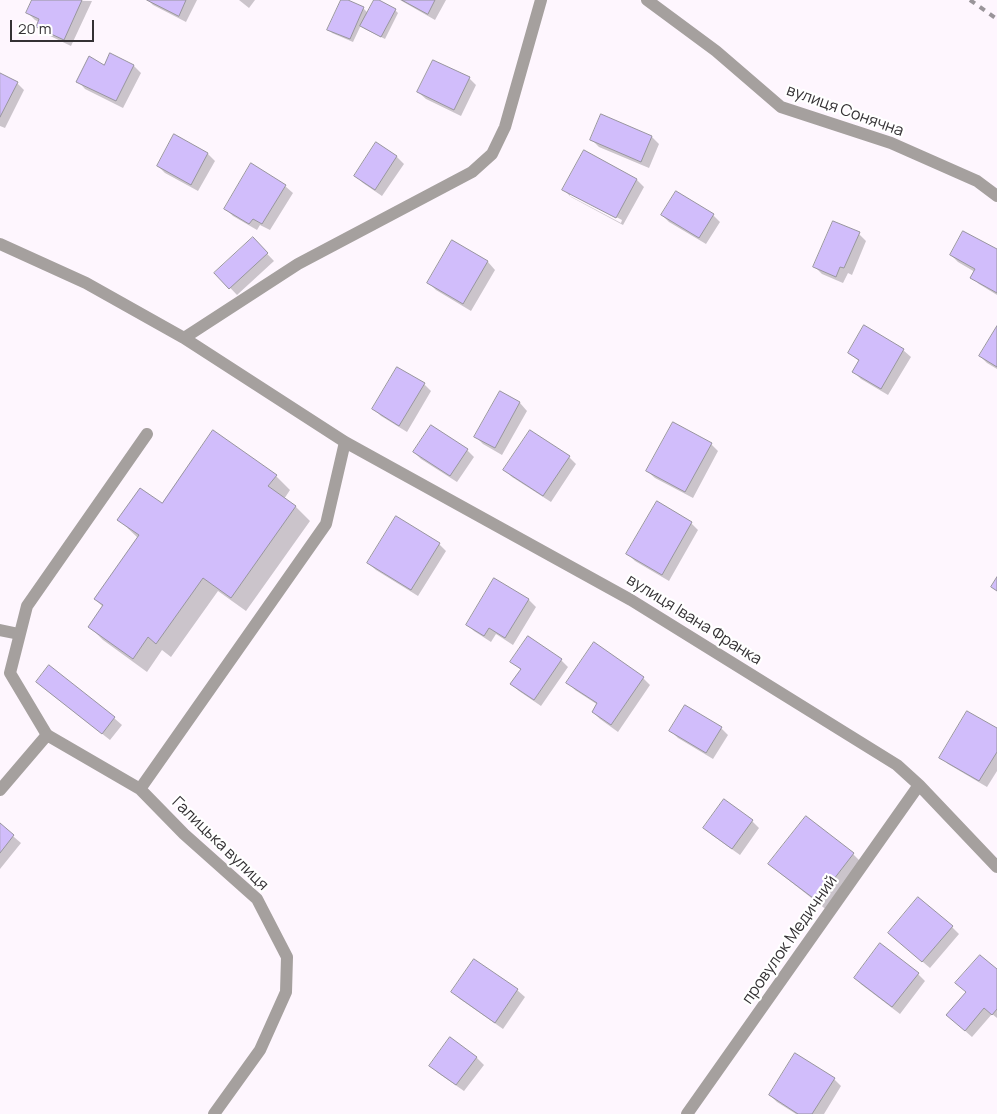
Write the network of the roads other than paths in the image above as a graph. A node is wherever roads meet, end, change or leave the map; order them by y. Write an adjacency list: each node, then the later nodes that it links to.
1 (541, 0): 5 (street)
2 (647, 0): 3 (street, вулиця Сонячна)
3 (997, 196)
4 (0, 244): 5 (street, вулиця Івана Франка)
5 (184, 338): 7 (street, вулиця Івана Франка)
6 (147, 434): 9 (street)
7 (345, 442): 11 (street, вулиця Івана Франка); 12 (street)
8 (0, 630): 9 (street)
9 (19, 634): 10 (street)
10 (47, 735): 12 (street, Галицька вулиця); 13 (street)
11 (919, 784): 14 (street, вулиця Івана Франка); 16 (street, провулок Медичний)
12 (140, 789): 15 (street, Галицька вулиця)
13 (0, 790)
14 (997, 867)
15 (214, 1114)
16 (687, 1114)

